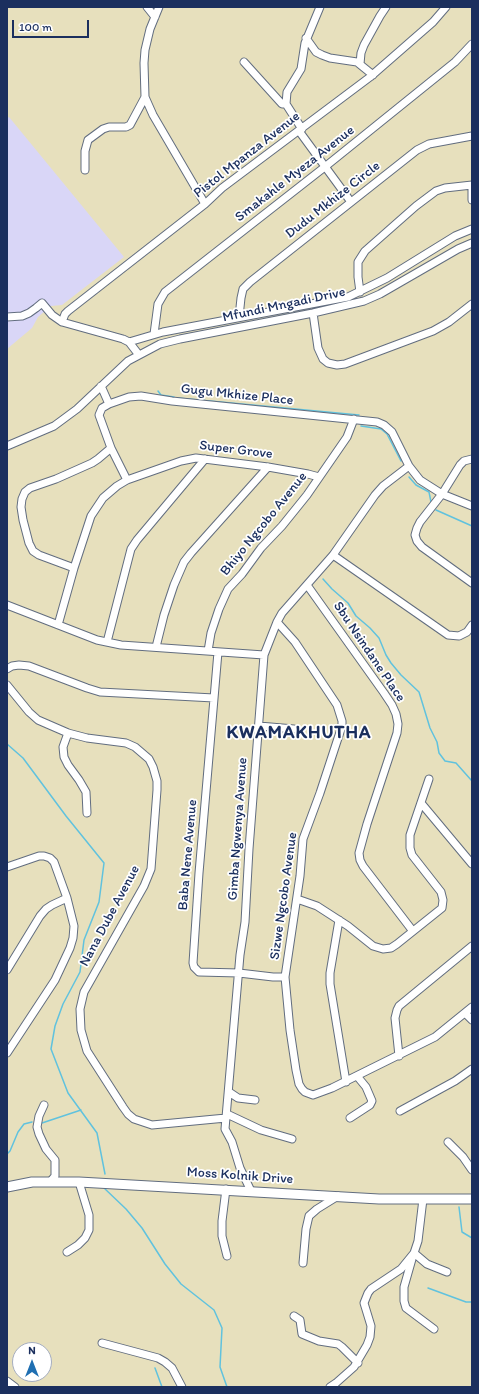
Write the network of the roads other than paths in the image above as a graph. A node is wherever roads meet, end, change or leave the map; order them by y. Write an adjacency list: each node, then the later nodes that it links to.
1 (147, 7): 6 (street)
2 (159, 7): 6 (street)
3 (320, 7): 7 (street)
4 (386, 7): 10 (street)
5 (446, 7): 11 (street, Pistol Mpanza Avenue)
6 (155, 17): 12 (street)
7 (306, 38): 10 (street); 13 (street)
8 (472, 44): 16 (street, Smakahle Myeza Avenue)
9 (244, 62): 13 (street)
10 (360, 64): 11 (street)
11 (373, 75): 14 (street, Pistol Mpanza Avenue)
12 (145, 97): 17 (street); 21 (street)
13 (286, 104): 14 (street)
14 (301, 130): 16 (street); 21 (street, Pistol Mpanza Avenue)
15 (472, 136): 20 (street, Dudu Mkhize Circle)
16 (326, 166): 20 (street); 30 (street, Smakahle Myeza Avenue)
17 (84, 170)
18 (472, 185): 19 (street); 24 (street)
19 (472, 200)
20 (351, 202): 28 (street, Dudu Mkhize Circle)
21 (205, 204): 29 (street, Pistol Mpanza Avenue)
22 (472, 229): 24 (street)
23 (472, 243): 26 (street, Mfundi Mngadi Drive)
24 (360, 292): 28 (street)
25 (472, 304): 26 (street)
26 (313, 313): 32 (street, Mfundi Mngadi Drive)
27 (7, 317): 29 (street)
28 (239, 317): 30 (street)
29 (62, 322): 31 (street)
30 (154, 334): 31 (street)
31 (129, 342): 32 (street)
32 (138, 355): 33 (street, Mfundi Mngadi Drive)
33 (101, 386): 34 (street); 36 (street, Mfundi Mngadi Drive)
34 (109, 404): 35 (street, Gugu Mkhize Place); 37 (street)
35 (354, 420): 40 (street, Gugu Mkhize Place); 42 (street, Bhiyo Ngcobo Avenue)
36 (7, 446)
37 (111, 448): 43 (street); 47 (street)
38 (205, 459): 41 (street, Super Grove); 43 (street, Super Grove); 54 (street)
39 (472, 459): 44 (street)
40 (408, 466): 44 (street); 46 (street, Gimba Ngwenya Avenue)
41 (268, 467): 42 (street, Super Grove); 55 (street)
42 (319, 477): 56 (street, Bhiyo Ngcobo Avenue)
43 (127, 480): 47 (street, Super Grove)
44 (442, 494): 45 (street); 48 (street)
45 (472, 506)
46 (333, 555): 49 (street, Gimba Ngwenya Avenue); 53 (street)
47 (74, 568): 52 (street, Super Grove)
48 (472, 583)
49 (307, 585): 51 (street, Gimba Ngwenya Avenue); 73 (street, Sbu Nsindane Place)
50 (7, 606): 52 (street)
51 (277, 622): 58 (street, Gimba Ngwenya Avenue); 71 (street, Sizwe Ngcobo Avenue)
52 (58, 625): 54 (street)
53 (472, 625)
54 (107, 642): 55 (street)
55 (156, 647): 56 (street)
56 (208, 651): 57 (street)
57 (218, 652): 58 (street); 61 (street, Baba Nene Avenue)
58 (264, 655): 62 (street, Gimba Ngwenya Avenue)
59 (7, 669): 61 (street)
60 (7, 685): 64 (street, Nana Dube Avenue)
61 (214, 698): 76 (street, Baba Nene Avenue)
62 (258, 726): 63 (street); 76 (street, Gimba Ngwenya Avenue)
63 (294, 729)
64 (68, 733): 67 (street); 90 (street, Nana Dube Avenue)
65 (429, 779): 66 (street)
66 (421, 803): 68 (street); 73 (street)
67 (87, 813)
68 (472, 864)
69 (7, 866): 70 (street)
70 (67, 898): 75 (street); 81 (street)
71 (297, 899): 72 (street); 77 (street, Sizwe Ngcobo Avenue)
72 (339, 920): 73 (street); 85 (street)
73 (412, 930)
74 (472, 946): 82 (street)
75 (7, 970)
76 (239, 973): 77 (street, Baba Nene Avenue); 86 (street, Gimba Ngwenya Avenue)
77 (285, 977): 85 (street, Sizwe Ngcobo Avenue)
78 (472, 1007): 79 (street)
79 (465, 1013): 80 (street); 82 (street)
80 (472, 1020)
81 (7, 1054)
82 (400, 1056): 84 (street)
83 (472, 1069): 89 (street)
84 (358, 1076): 85 (street); 91 (street)
85 (346, 1082)
86 (229, 1092): 87 (street); 90 (street, Gimba Ngwenya Avenue)
87 (255, 1100)
88 (44, 1105): 95 (street)
89 (400, 1110)
90 (226, 1116): 92 (street); 99 (street, Gimba Ngwenya Avenue)
91 (350, 1118)
92 (292, 1139)
93 (448, 1142): 94 (street)
94 (472, 1170)
95 (50, 1182): 96 (main road, Moss Kolnik Drive); 97 (main road, Moss Kolnik Drive)
96 (79, 1182): 98 (main road, Moss Kolnik Drive); 103 (street)
97 (7, 1187)
98 (226, 1189): 99 (main road, Moss Kolnik Drive); 105 (street)
99 (250, 1191): 100 (main road, Moss Kolnik Drive)
100 (338, 1196): 101 (main road, Moss Kolnik Drive); 106 (street)
101 (423, 1199): 102 (main road, Moss Kolnik Drive); 104 (street)
102 (472, 1199)
103 (67, 1252)
104 (413, 1255): 107 (street); 109 (street); 111 (street)
105 (227, 1256)
106 (303, 1263)
107 (447, 1272)
108 (294, 1316): 111 (street)
109 (434, 1329)
110 (102, 1343): 114 (street)
111 (358, 1363): 115 (street)
112 (7, 1381): 113 (street)
113 (15, 1387)
114 (182, 1387)
115 (330, 1387)

